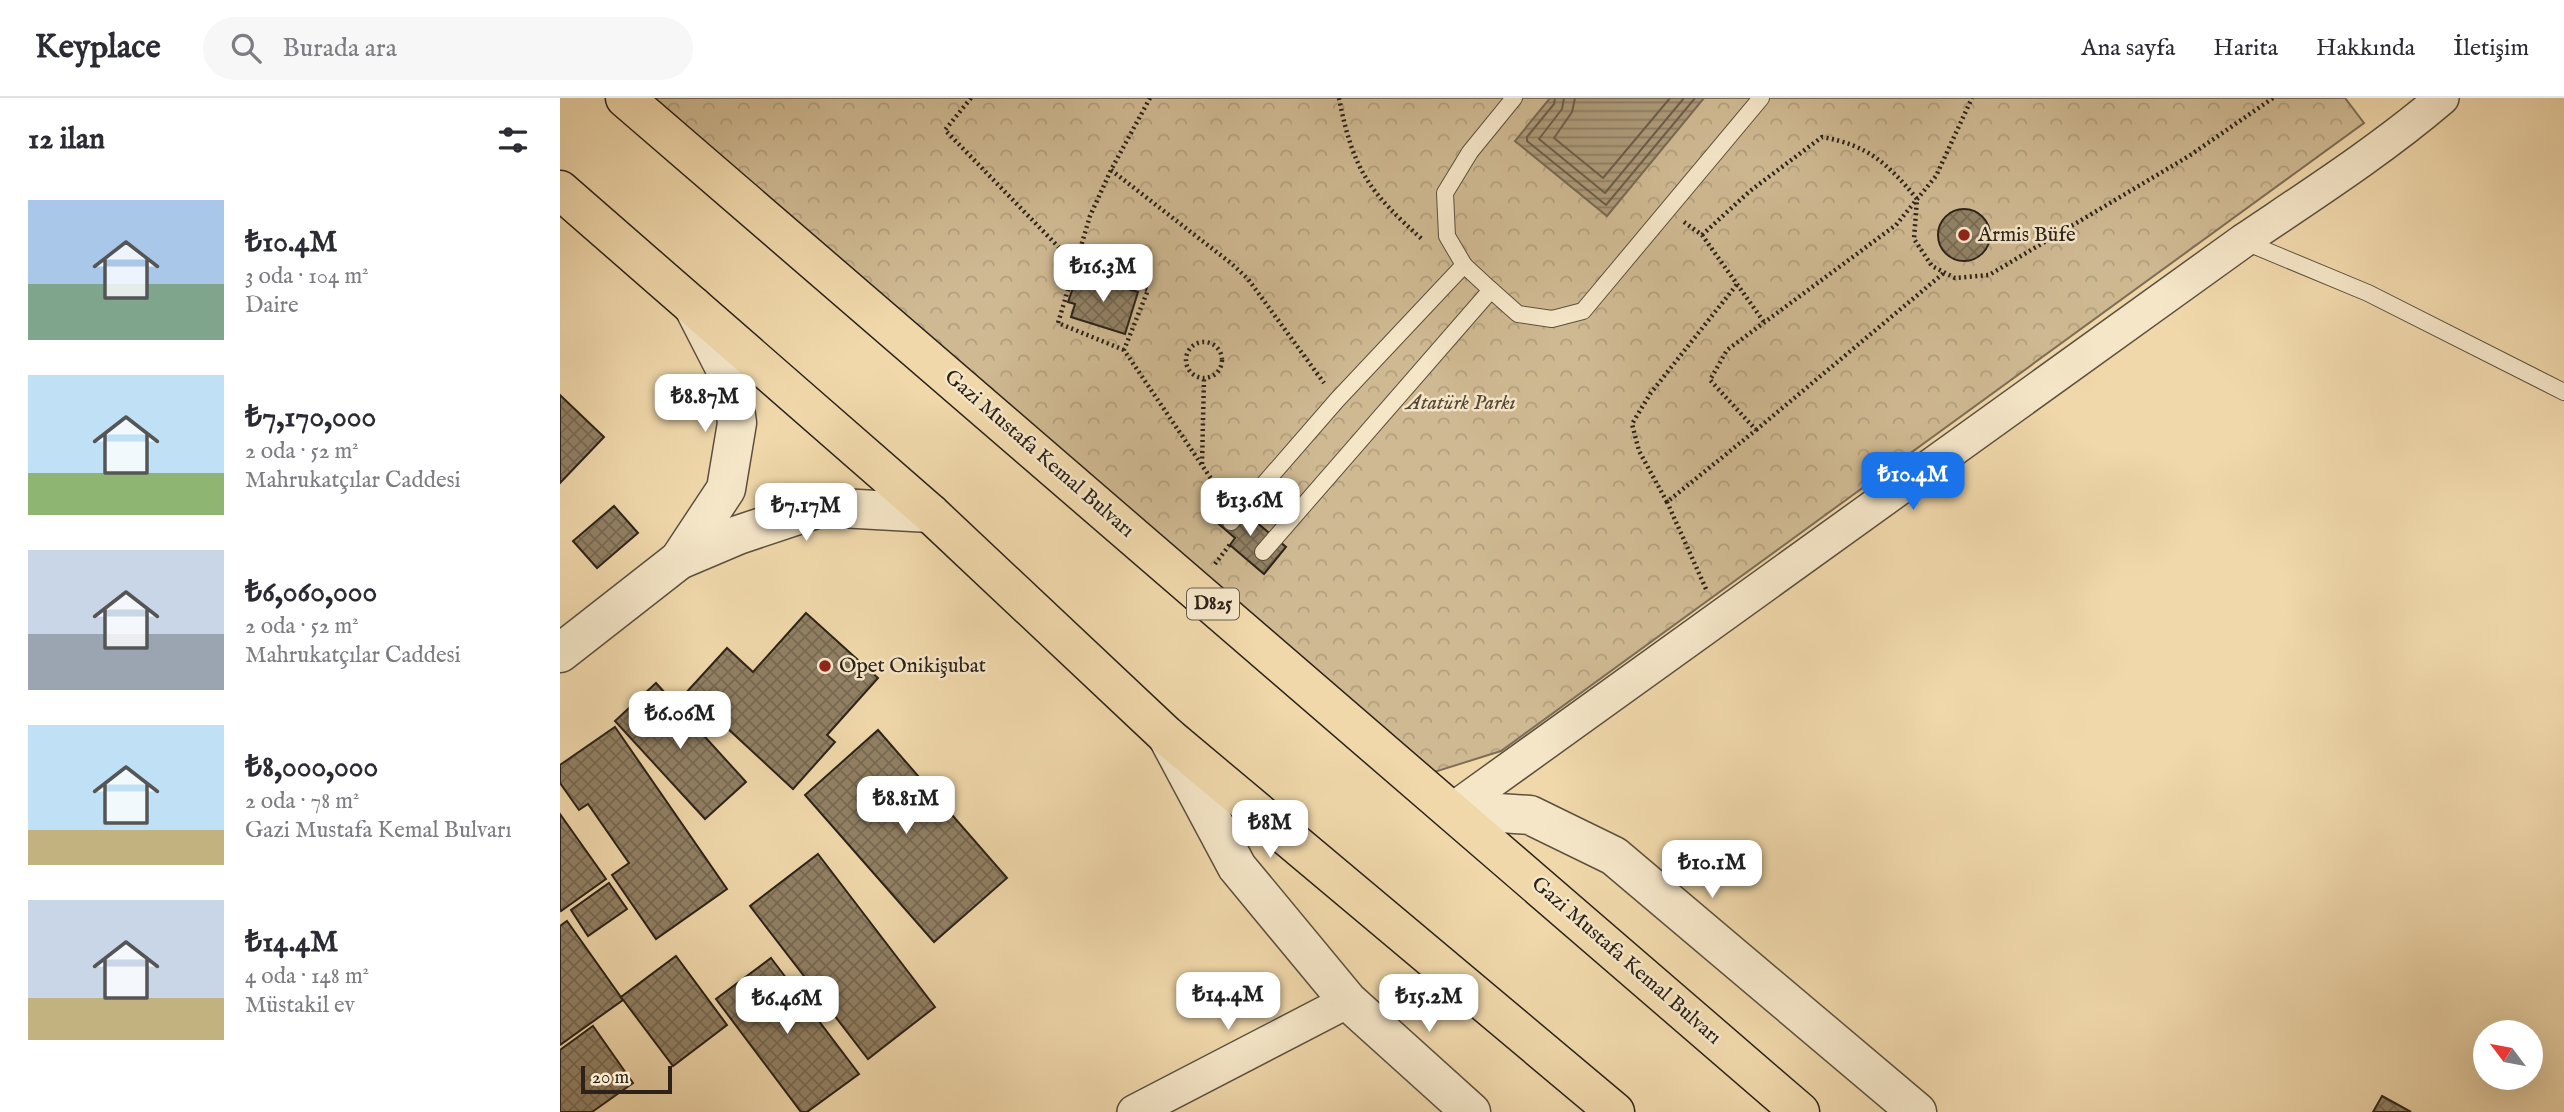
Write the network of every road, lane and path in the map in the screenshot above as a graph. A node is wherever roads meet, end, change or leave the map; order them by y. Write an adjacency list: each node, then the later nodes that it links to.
1 (625, 98): 33 (highway, Gazi Mustafa Kemal Bulvarı / D825)
2 (971, 98): 14 (path)
3 (1150, 98): 10 (path)
4 (1339, 98): 15 (path)
5 (1514, 98): 15 (lane)
6 (1761, 98): 18 (lane)
7 (1972, 98): 12 (path)
8 (2273, 98): 16 (path)
9 (2442, 98): 13 (street)
10 (1111, 170): 14 (path); 24 (path)
11 (560, 190): 19 (highway)
12 (1917, 199): 16 (path); 17 (path); 20 (path)
13 (2242, 241): 23 (lane); 34 (street)
14 (1074, 263): 21 (path); 21 (path)
15 (1461, 269): 18 (lane); 24 (lane)
16 (1945, 272): 25 (path)
17 (1738, 283): 20 (path); 27 (path)
18 (1491, 290): 31 (lane)
19 (693, 306): 29 (highway); 32 (street)
20 (1764, 322): 25 (path)
21 (1124, 350): 26 (path)
22 (1203, 379): 22 (path); 26 (path)
23 (2564, 392)
24 (1337, 401): 28 (lane)
25 (1756, 430): 27 (path)
26 (1202, 464): 28 (path)
27 (1667, 502): 34 (path)
28 (1247, 507): 30 (lane); 33 (path)
29 (930, 513): 32 (street); 36 (highway)
30 (1231, 522)
31 (1263, 552)
32 (679, 560): 35 (street)
33 (1196, 589): 37 (highway, Gazi Mustafa Kemal Bulvarı / D825)
34 (1720, 619): 37 (street)
35 (560, 653)
36 (1167, 736): 38 (street); 41 (highway)
37 (1452, 810): 42 (highway, Gazi Mustafa Kemal Bulvarı / D825); 43 (street)
38 (1348, 1001): 39 (street); 40 (street)
39 (1134, 1112)
40 (1471, 1112)
41 (1615, 1112)
42 (1800, 1112)
43 (1917, 1112)

